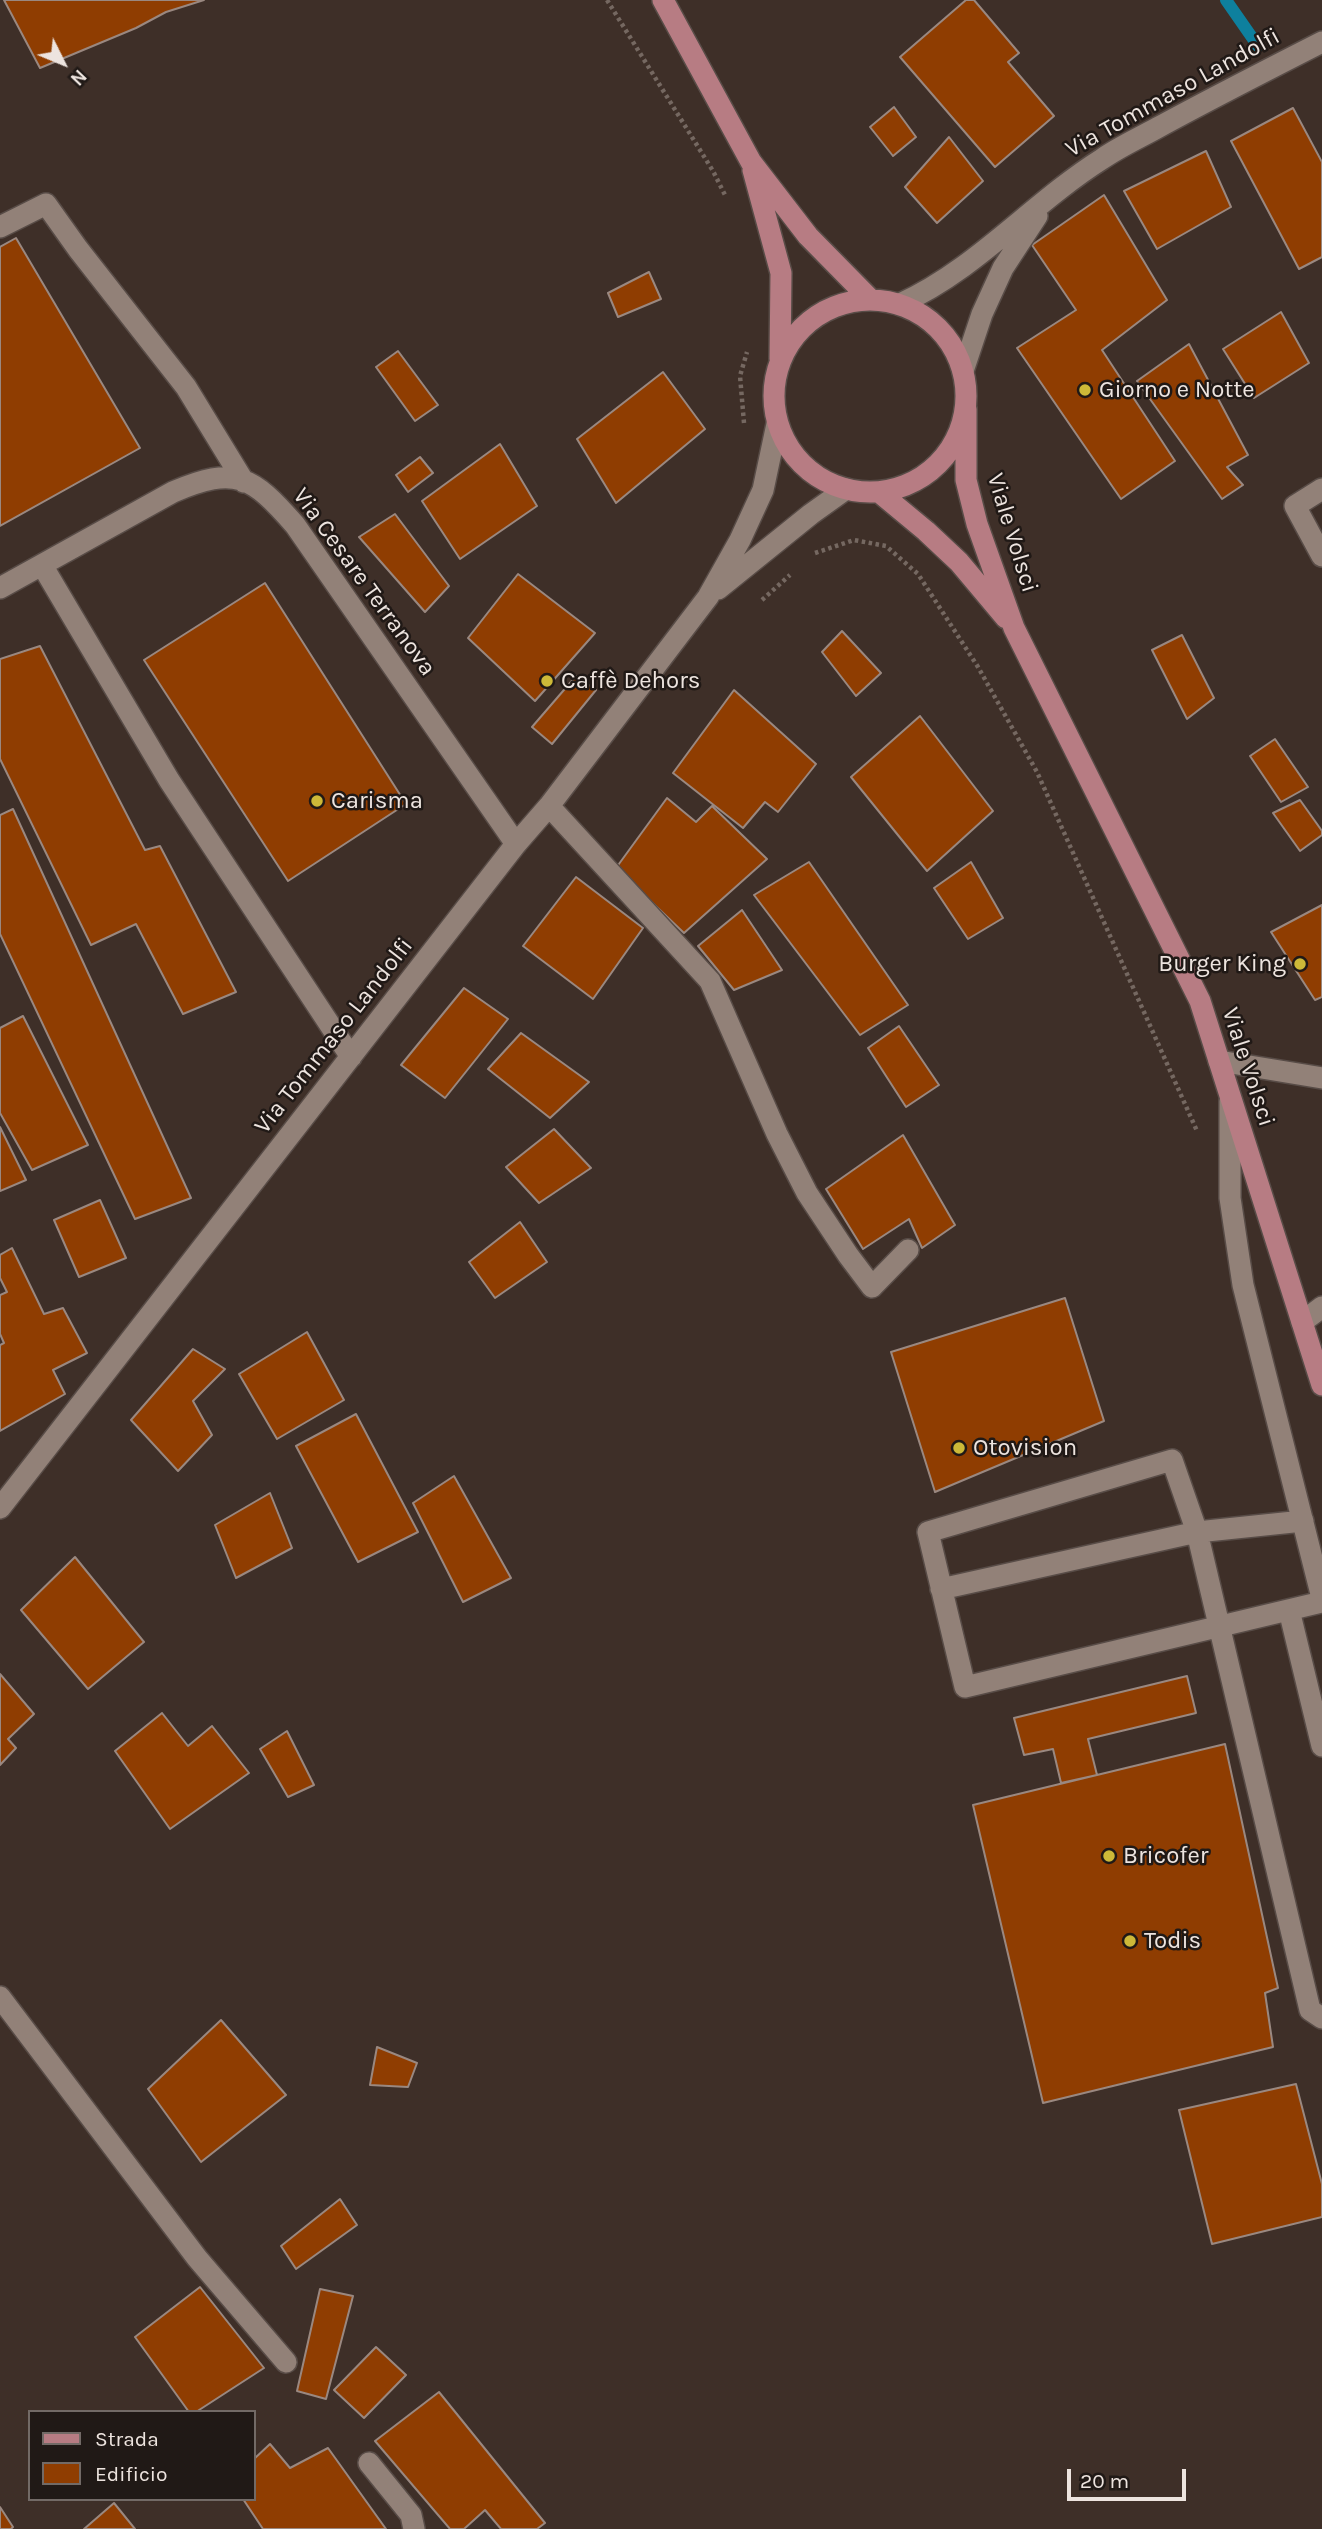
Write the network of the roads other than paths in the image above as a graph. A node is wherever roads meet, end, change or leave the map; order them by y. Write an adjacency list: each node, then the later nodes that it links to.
1 (663, 0): 3 (main road, Viale Volsci)
2 (1322, 42): 4 (street, Via Tommaso Landolfi)
3 (751, 162): 6 (main road, Viale Volsci); 8 (main road, Viale Volsci)
4 (1052, 194): 7 (street, Via Tommaso Landolfi); 9 (street, Via Tommaso Landolfi)
5 (0, 227): 12 (street)
6 (870, 299): 7 (main road, Viale Volsci); 8 (main road, Viale Volsci)
7 (900, 304): 9 (main road, Viale Volsci)
8 (780, 361): 11 (main road, Viale Volsci)
9 (963, 371): 10 (main road, Viale Volsci)
10 (966, 409): 15 (main road, Viale Volsci); 20 (main road, Viale Volsci)
11 (777, 424): 13 (main road, Viale Volsci); 19 (street, Via Tommaso Landolfi)
12 (244, 482): 17 (street, Via Cesare Terranova); 22 (street, Via Cesare Terranova)
13 (846, 489): 15 (main road, Viale Volsci); 19 (street, Via Tommaso Landolfi)
14 (1322, 489): 16 (street)
15 (878, 492): 20 (main road, Viale Volsci)
16 (1322, 556)
17 (42, 565): 18 (street, Via Cesare Terranova); 23 (street)
18 (0, 587)
19 (708, 597): 21 (street, Via Tommaso Landolfi)
20 (1014, 628): 24 (main road, Viale Volsci)
21 (549, 806): 22 (street, Via Tommaso Landolfi); 27 (street)
22 (516, 844): 23 (street, Via Tommaso Landolfi)
23 (351, 1057): 31 (street, Via Tommaso Landolfi)
24 (1219, 1061): 25 (street); 26 (main road, Viale Volsci)
25 (1322, 1078)
26 (1230, 1096): 29 (main road, Viale Volsci); 32 (street)
27 (908, 1251)
28 (1322, 1307): 29 (street)
29 (1302, 1322): 30 (main road, Viale Volsci)
30 (1322, 1385)
31 (0, 1508)
32 (1303, 1521): 33 (street); 35 (street)
33 (1197, 1532): 34 (street); 34 (street); 37 (street)
34 (942, 1589): 37 (street)
35 (1322, 1600): 36 (street)
36 (1289, 1610): 37 (street); 38 (street)
37 (1218, 1627): 40 (street)
38 (1322, 1746)
39 (0, 1997): 41 (street)
40 (1322, 2018)
41 (286, 2362)
42 (369, 2463): 43 (street)
43 (415, 2529)

